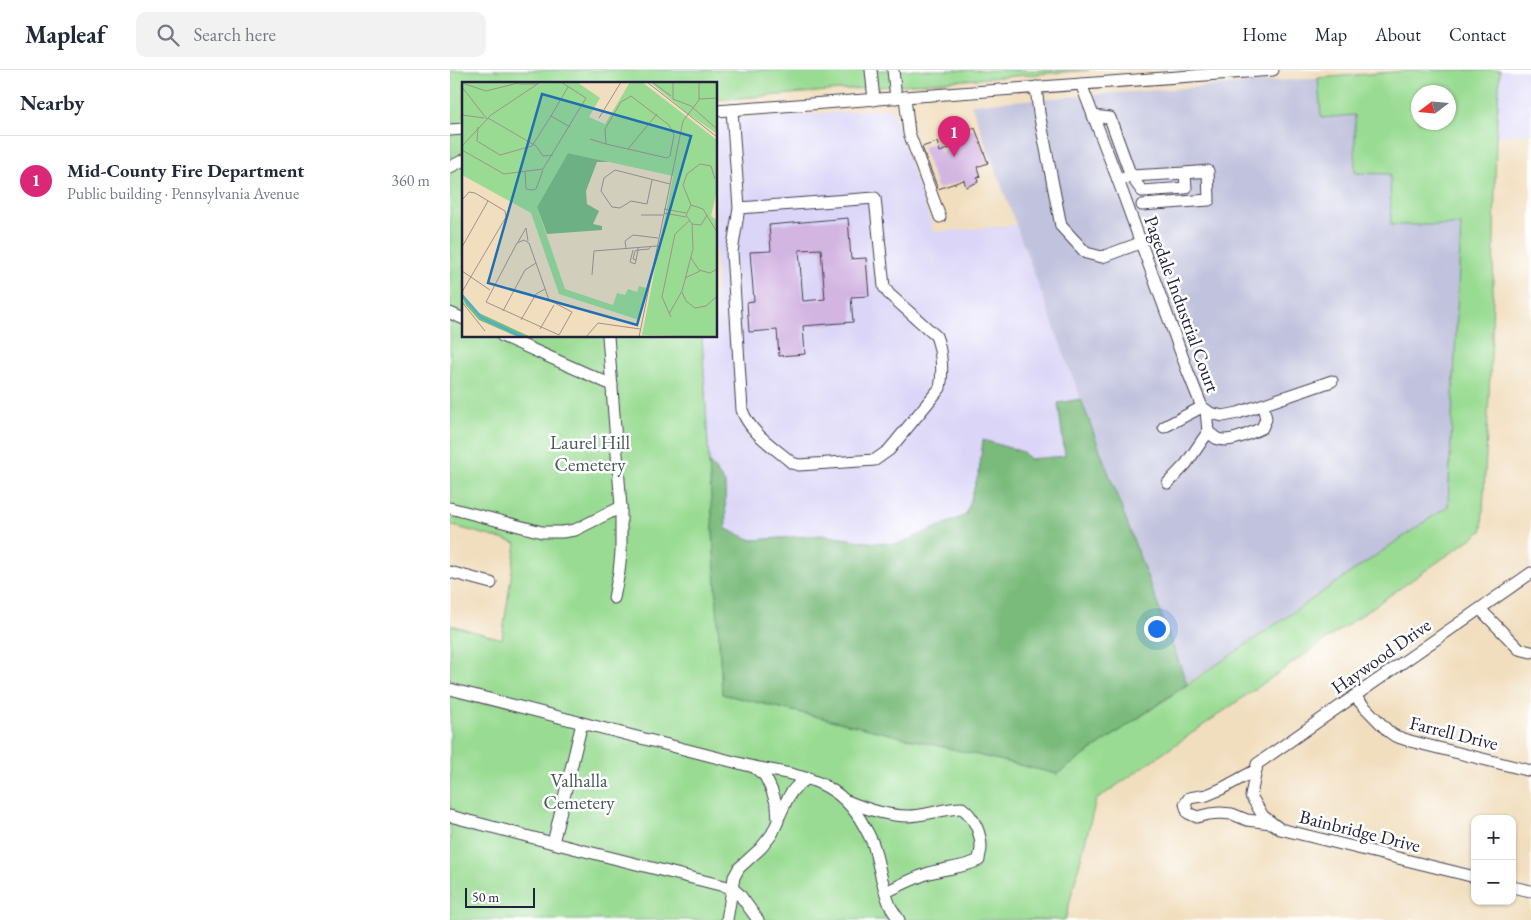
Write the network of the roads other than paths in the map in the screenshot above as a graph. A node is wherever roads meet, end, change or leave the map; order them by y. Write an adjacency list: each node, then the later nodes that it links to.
1 (871, 70): 7 (street)
2 (893, 70): 6 (street)
3 (1272, 70): 4 (street)
4 (1081, 84): 5 (street); 10 (street, Pagedale Industrial Court)
5 (1036, 87): 6 (street); 21 (street)
6 (901, 97): 7 (street); 20 (street)
7 (874, 100): 8 (street)
8 (732, 110): 9 (street); 19 (street)
9 (718, 111)
10 (1093, 116): 14 (street); 15 (street, Pagedale Industrial Court)
11 (462, 161): 12 (street)
12 (450, 168)
13 (1185, 173): 14 (street); 16 (street); 17 (street)
14 (1132, 176): 15 (street); 16 (street)
15 (1118, 180): 21 (street, Pagedale Industrial Court)
16 (1177, 189): 17 (street)
17 (1178, 202): 18 (street)
18 (1142, 205)
19 (739, 208): 19 (street)
20 (940, 217)
21 (1140, 243): 29 (street, Pagedale Industrial Court)
22 (450, 313): 23 (street)
23 (462, 318)
24 (506, 338): 27 (street)
25 (608, 338): 27 (street)
26 (1332, 381): 28 (street, Pagedale Industrial Court)
27 (612, 385): 33 (street)
28 (1264, 404): 29 (street, Pagedale Industrial Court); 31 (street)
29 (1204, 408): 30 (street); 31 (street)
30 (1164, 426)
31 (1208, 432): 32 (street)
32 (1168, 483)
33 (621, 507): 34 (street); 38 (street)
34 (450, 508)
35 (450, 572): 37 (street)
36 (1531, 573): 39 (street, Haywood Drive)
37 (491, 583)
38 (614, 598)
39 (1480, 609): 40 (street); 42 (street, Haywood Drive)
40 (1531, 652)
41 (450, 689): 43 (street)
42 (1354, 696): 45 (street, Haywood Drive); 46 (street, Farrell Drive)
43 (582, 723): 44 (street); 52 (street)
44 (754, 767): 47 (street); 50 (street)
45 (1256, 770): 51 (street, Bainbridge Drive); 51 (street, Haywood Drive)
46 (1531, 771)
47 (808, 778): 48 (street); 50 (street)
48 (847, 801): 57 (street); 57 (street)
49 (450, 816): 52 (street)
50 (778, 821): 54 (street)
51 (1273, 824): 53 (street, Bainbridge Drive)
52 (553, 843): 54 (street)
53 (1471, 876)
54 (732, 888): 58 (street); 59 (street)
55 (1516, 888): 56 (street)
56 (1531, 891)
57 (886, 892): 60 (street)
58 (727, 920)
59 (758, 920)
60 (899, 920)

